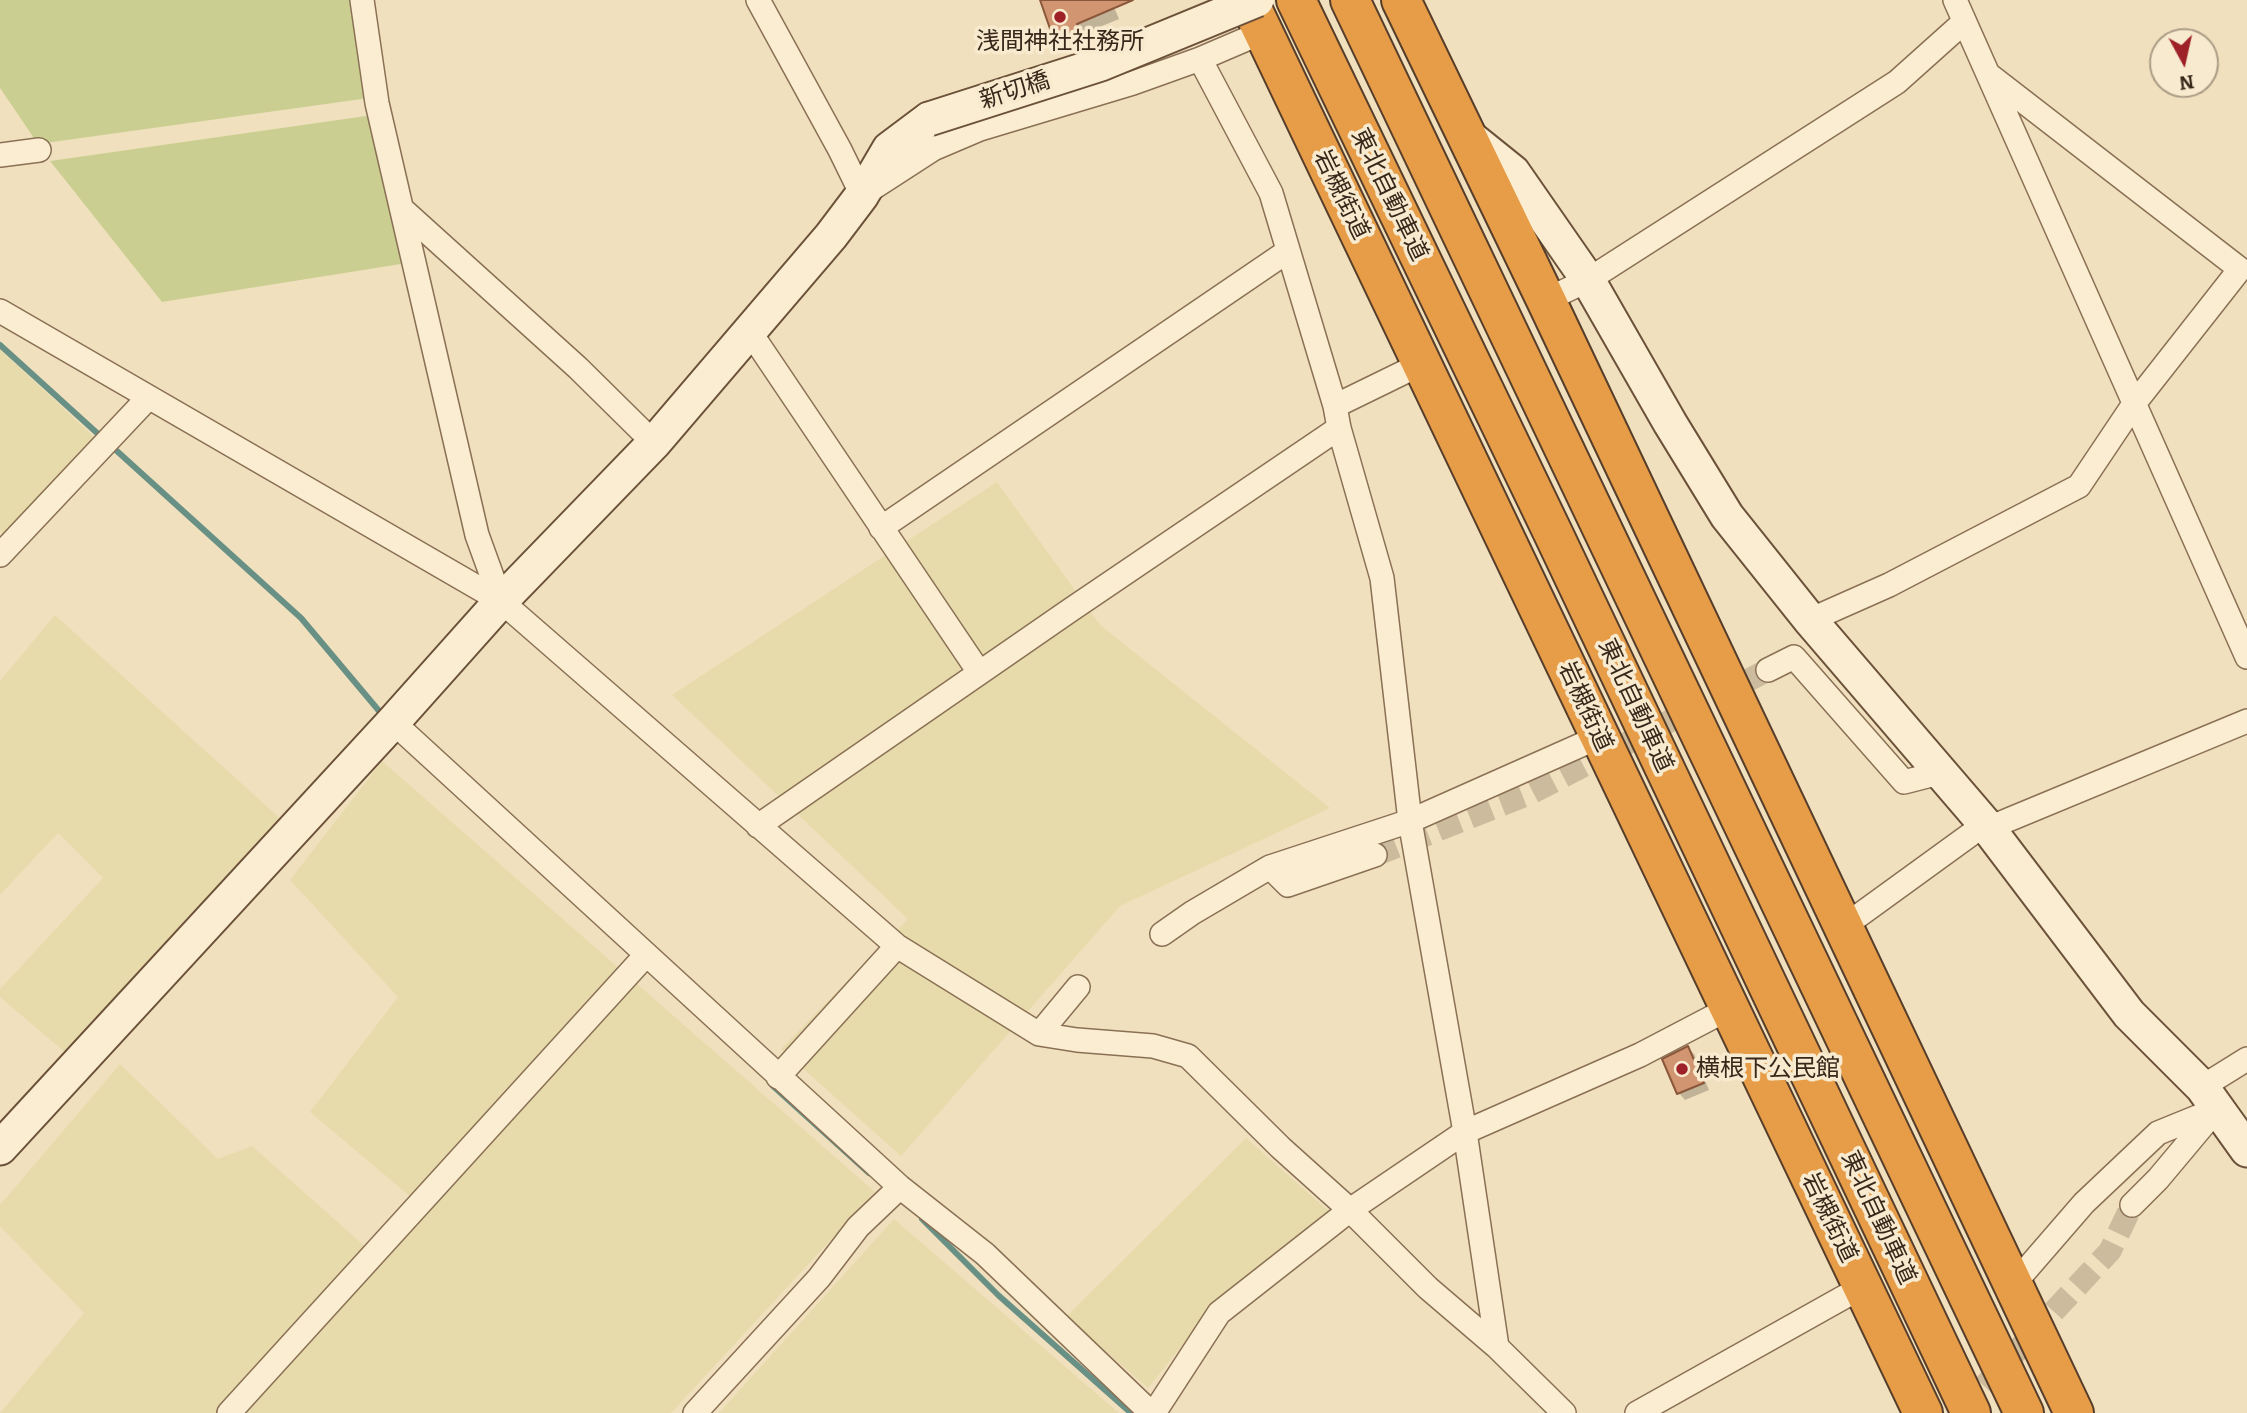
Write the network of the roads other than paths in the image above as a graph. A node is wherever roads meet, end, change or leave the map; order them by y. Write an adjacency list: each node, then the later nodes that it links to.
1 (362, 0): 14 (street)
2 (758, 0): 13 (street)
3 (1296, 0): 66 (highway, 東北自動車道)
4 (1350, 0): 67 (highway, 東北自動車道)
5 (1401, 0): 10 (highway)
6 (1960, 7): 9 (street); 16 (street)
7 (1256, 11): 8 (street); 13 (street, 新切橋, bridge); 20 (highway, 岩槻街道)
8 (1200, 59): 13 (street); 15 (street)
9 (1988, 74): 22 (street); 22 (street)
10 (1465, 134): 16 (street); 17 (highway)
11 (39, 150): 12 (street)
12 (0, 155)
13 (862, 195): 19 (street, 新切橋)
14 (402, 209): 24 (street); 27 (street)
15 (1288, 251): 23 (street); 25 (street)
16 (1588, 279): 17 (street); 28 (street)
17 (1546, 300): 41 (highway)
18 (0, 311): 21 (street)
19 (750, 332): 24 (street, 新切橋); 25 (street)
20 (1422, 364): 23 (street); 34 (highway, 岩槻街道)
21 (149, 398): 26 (street); 27 (street)
22 (2134, 404): 28 (street); 29 (street)
23 (1337, 417): 31 (street); 36 (street)
24 (654, 443): 27 (street, 新切橋)
25 (881, 528): 31 (street)
26 (0, 555)
27 (501, 601): 33 (street, 新切橋); 38 (street)
28 (1810, 620): 35 (street)
29 (2247, 657)
30 (1768, 670): 35 (street)
31 (979, 672): 38 (street)
32 (2247, 721): 37 (street)
33 (393, 722): 44 (street); 52 (street, 新切橋)
34 (1599, 737): 36 (street); 46 (highway, 岩槻街道)
35 (1939, 773): 37 (street)
36 (1410, 821): 40 (street); 51 (street)
37 (1985, 824): 41 (street); 50 (street)
38 (758, 826): 43 (street)
39 (1374, 855): 40 (street)
40 (1270, 867): 42 (street)
41 (1843, 927): 57 (highway)
42 (1162, 934)
43 (897, 946): 47 (street); 49 (street)
44 (646, 955): 49 (street); 61 (street)
45 (1079, 987): 47 (street)
46 (1728, 1009): 51 (street); 58 (highway, 岩槻街道)
47 (1039, 1034): 56 (street)
48 (2247, 1059): 50 (street)
49 (778, 1077): 54 (street)
50 (2210, 1098): 53 (street); 55 (street); 57 (street)
51 (1465, 1132): 56 (street); 59 (street)
52 (0, 1148)
53 (2247, 1150)
54 (900, 1187): 62 (street); 63 (street)
55 (2133, 1205)
56 (1350, 1210): 59 (street); 63 (street)
57 (2013, 1285): 68 (highway)
58 (1862, 1287): 60 (highway, 岩槻街道); 65 (street)
59 (1497, 1347): 64 (street)
60 (1912, 1408)
61 (229, 1413)
62 (695, 1413)
63 (1152, 1413)
64 (1564, 1413)
65 (1637, 1413)
66 (1971, 1413)
67 (2024, 1413)
68 (2074, 1413)

